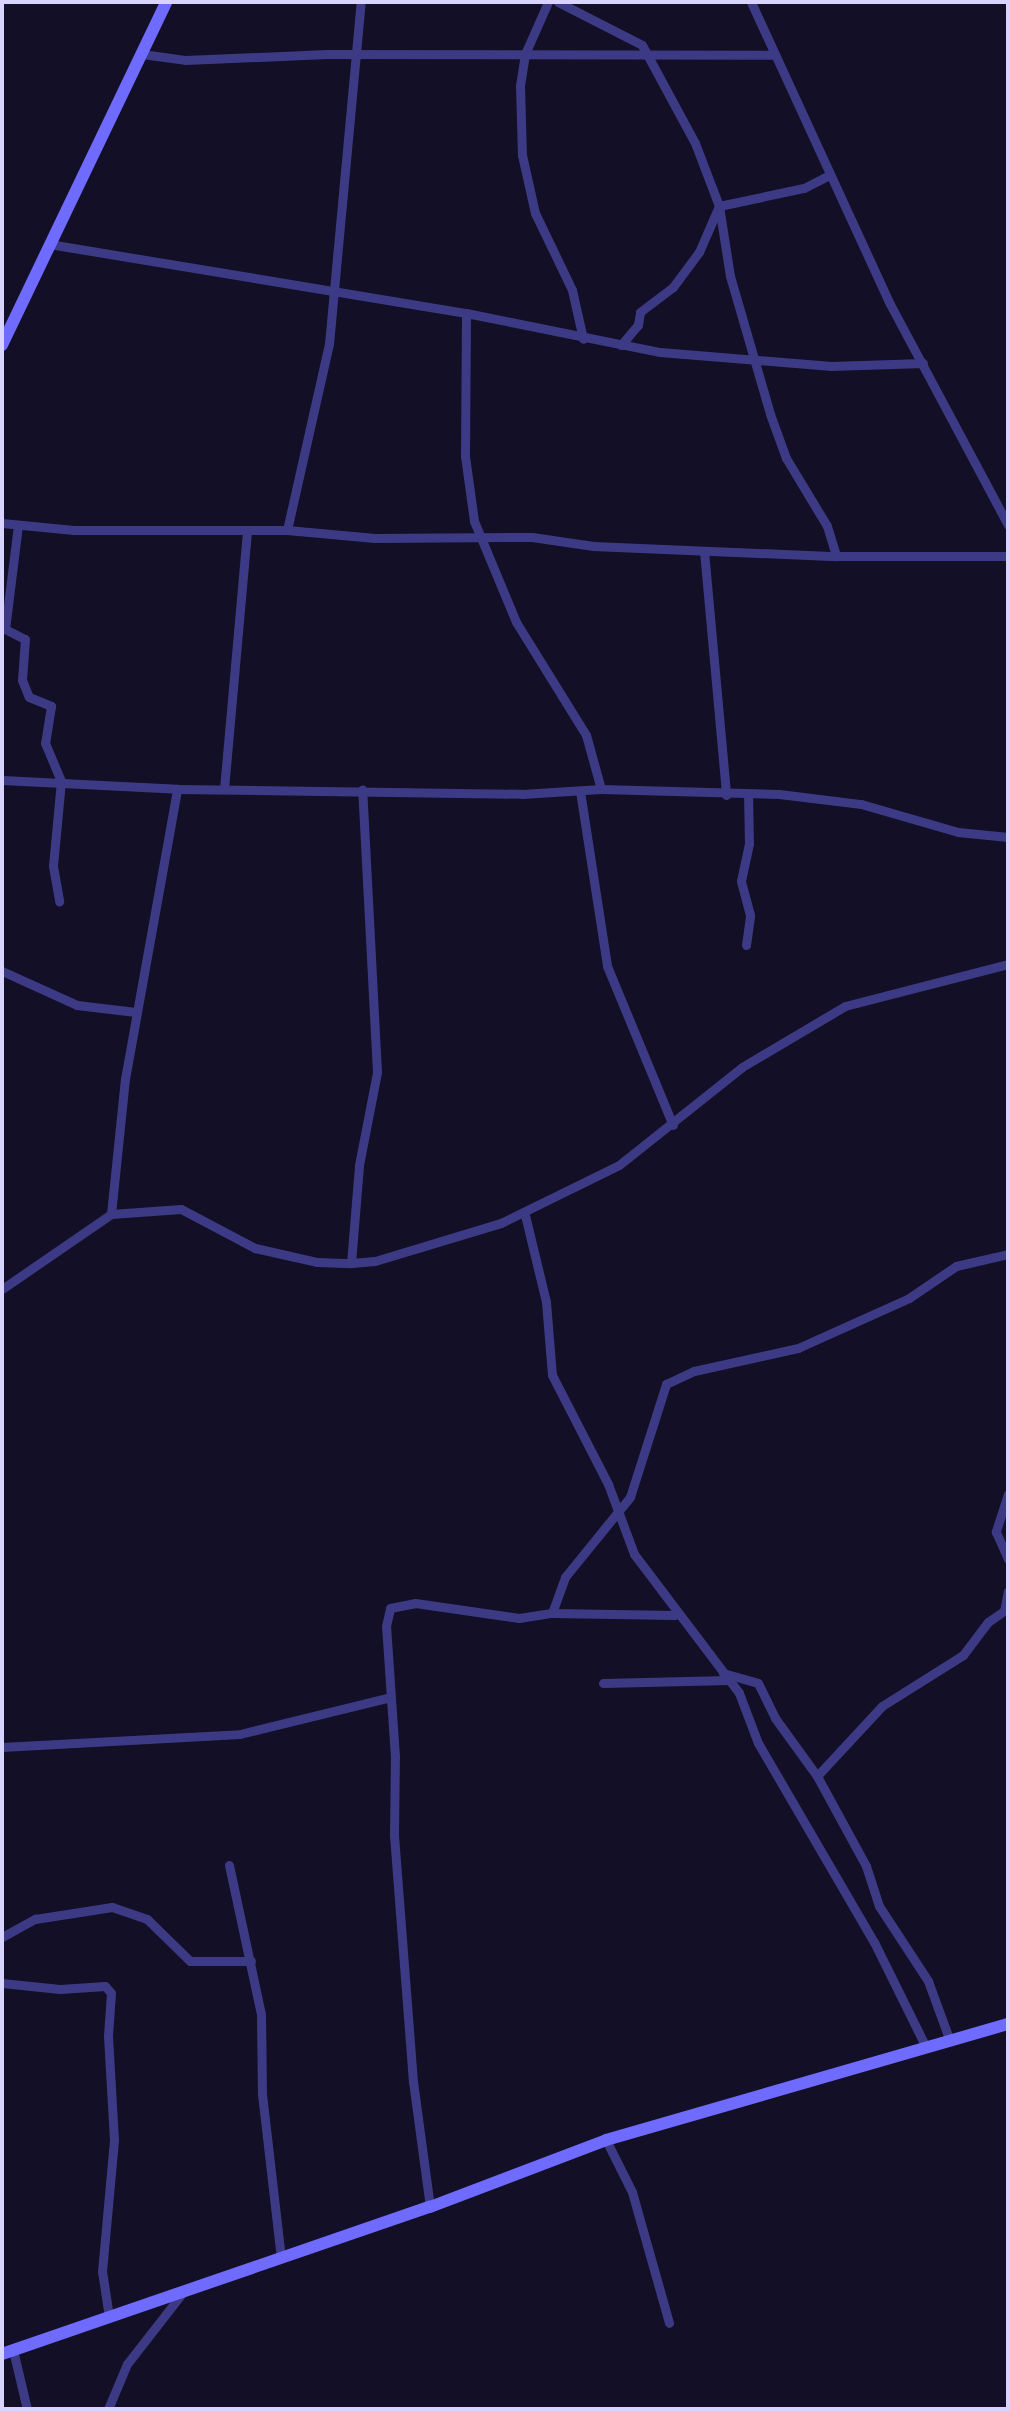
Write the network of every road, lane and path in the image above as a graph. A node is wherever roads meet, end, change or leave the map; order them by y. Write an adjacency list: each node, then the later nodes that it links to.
1 (166, 2): 7 (main road)
2 (361, 2): 10 (street)
3 (548, 2): 8 (street)
4 (558, 2): 6 (street)
5 (751, 2): 9 (street)
6 (648, 53): 8 (street); 9 (street); 12 (street)
7 (142, 54): 10 (street); 13 (main road)
8 (525, 54): 10 (street); 16 (street)
9 (775, 55): 11 (street)
10 (356, 56): 14 (street)
11 (829, 175): 12 (street); 20 (street)
12 (719, 206): 18 (street); 19 (street)
13 (49, 244): 14 (street); 17 (main road)
14 (333, 292): 15 (street); 25 (street)
15 (466, 313): 16 (street); 26 (street)
16 (583, 339): 18 (street)
17 (2, 345)
18 (621, 345): 19 (street)
19 (754, 360): 20 (street); 28 (street)
20 (923, 363): 23 (street)
21 (2, 523): 22 (street)
22 (18, 525): 24 (street); 31 (street)
23 (1008, 525)
24 (247, 530): 25 (street); 33 (street)
25 (287, 530): 26 (street)
26 (479, 537): 27 (street); 35 (street)
27 (704, 551): 28 (street); 38 (street)
28 (836, 556): 29 (street)
29 (1008, 556)
30 (2, 780): 31 (street)
31 (61, 781): 32 (street); 40 (street)
32 (177, 789): 33 (street); 44 (street)
33 (224, 789): 34 (street)
34 (362, 789): 36 (street); 49 (street)
35 (601, 789): 36 (street); 38 (street)
36 (580, 791): 45 (street)
37 (748, 794): 38 (street); 39 (street); 41 (street)
38 (726, 795)
39 (1008, 837)
40 (59, 901)
41 (746, 945)
42 (1008, 964): 45 (street)
43 (2, 971): 44 (street)
44 (136, 1012): 46 (street)
45 (673, 1125): 47 (street)
46 (111, 1214): 49 (street); 50 (street)
47 (525, 1215): 49 (street); 52 (street)
48 (1008, 1254): 52 (street)
49 (351, 1263)
50 (2, 1289)
51 (1008, 1494): 53 (street)
52 (618, 1514): 55 (street); 56 (street)
53 (1008, 1559)
54 (1008, 1591): 61 (street)
55 (552, 1613): 56 (street); 59 (street)
56 (675, 1615): 57 (street)
57 (726, 1677): 58 (street); 61 (street); 68 (street)
58 (603, 1683)
59 (391, 1697): 60 (street); 70 (street)
60 (2, 1747)
61 (817, 1776): 67 (street)
62 (229, 1865): 64 (street)
63 (2, 1937): 64 (street)
64 (251, 1961): 71 (street)
65 (2, 1983): 73 (street)
66 (1008, 2024): 67 (main road)
67 (950, 2041): 68 (main road)
68 (926, 2047): 69 (main road)
69 (606, 2140): 70 (main road); 74 (street)
70 (430, 2207): 71 (main road)
71 (281, 2258): 72 (main road)
72 (185, 2289): 73 (main road); 77 (street)
73 (109, 2317): 75 (main road)
74 (669, 2323)
75 (7, 2352): 76 (street)
76 (27, 2409)
77 (108, 2409)

